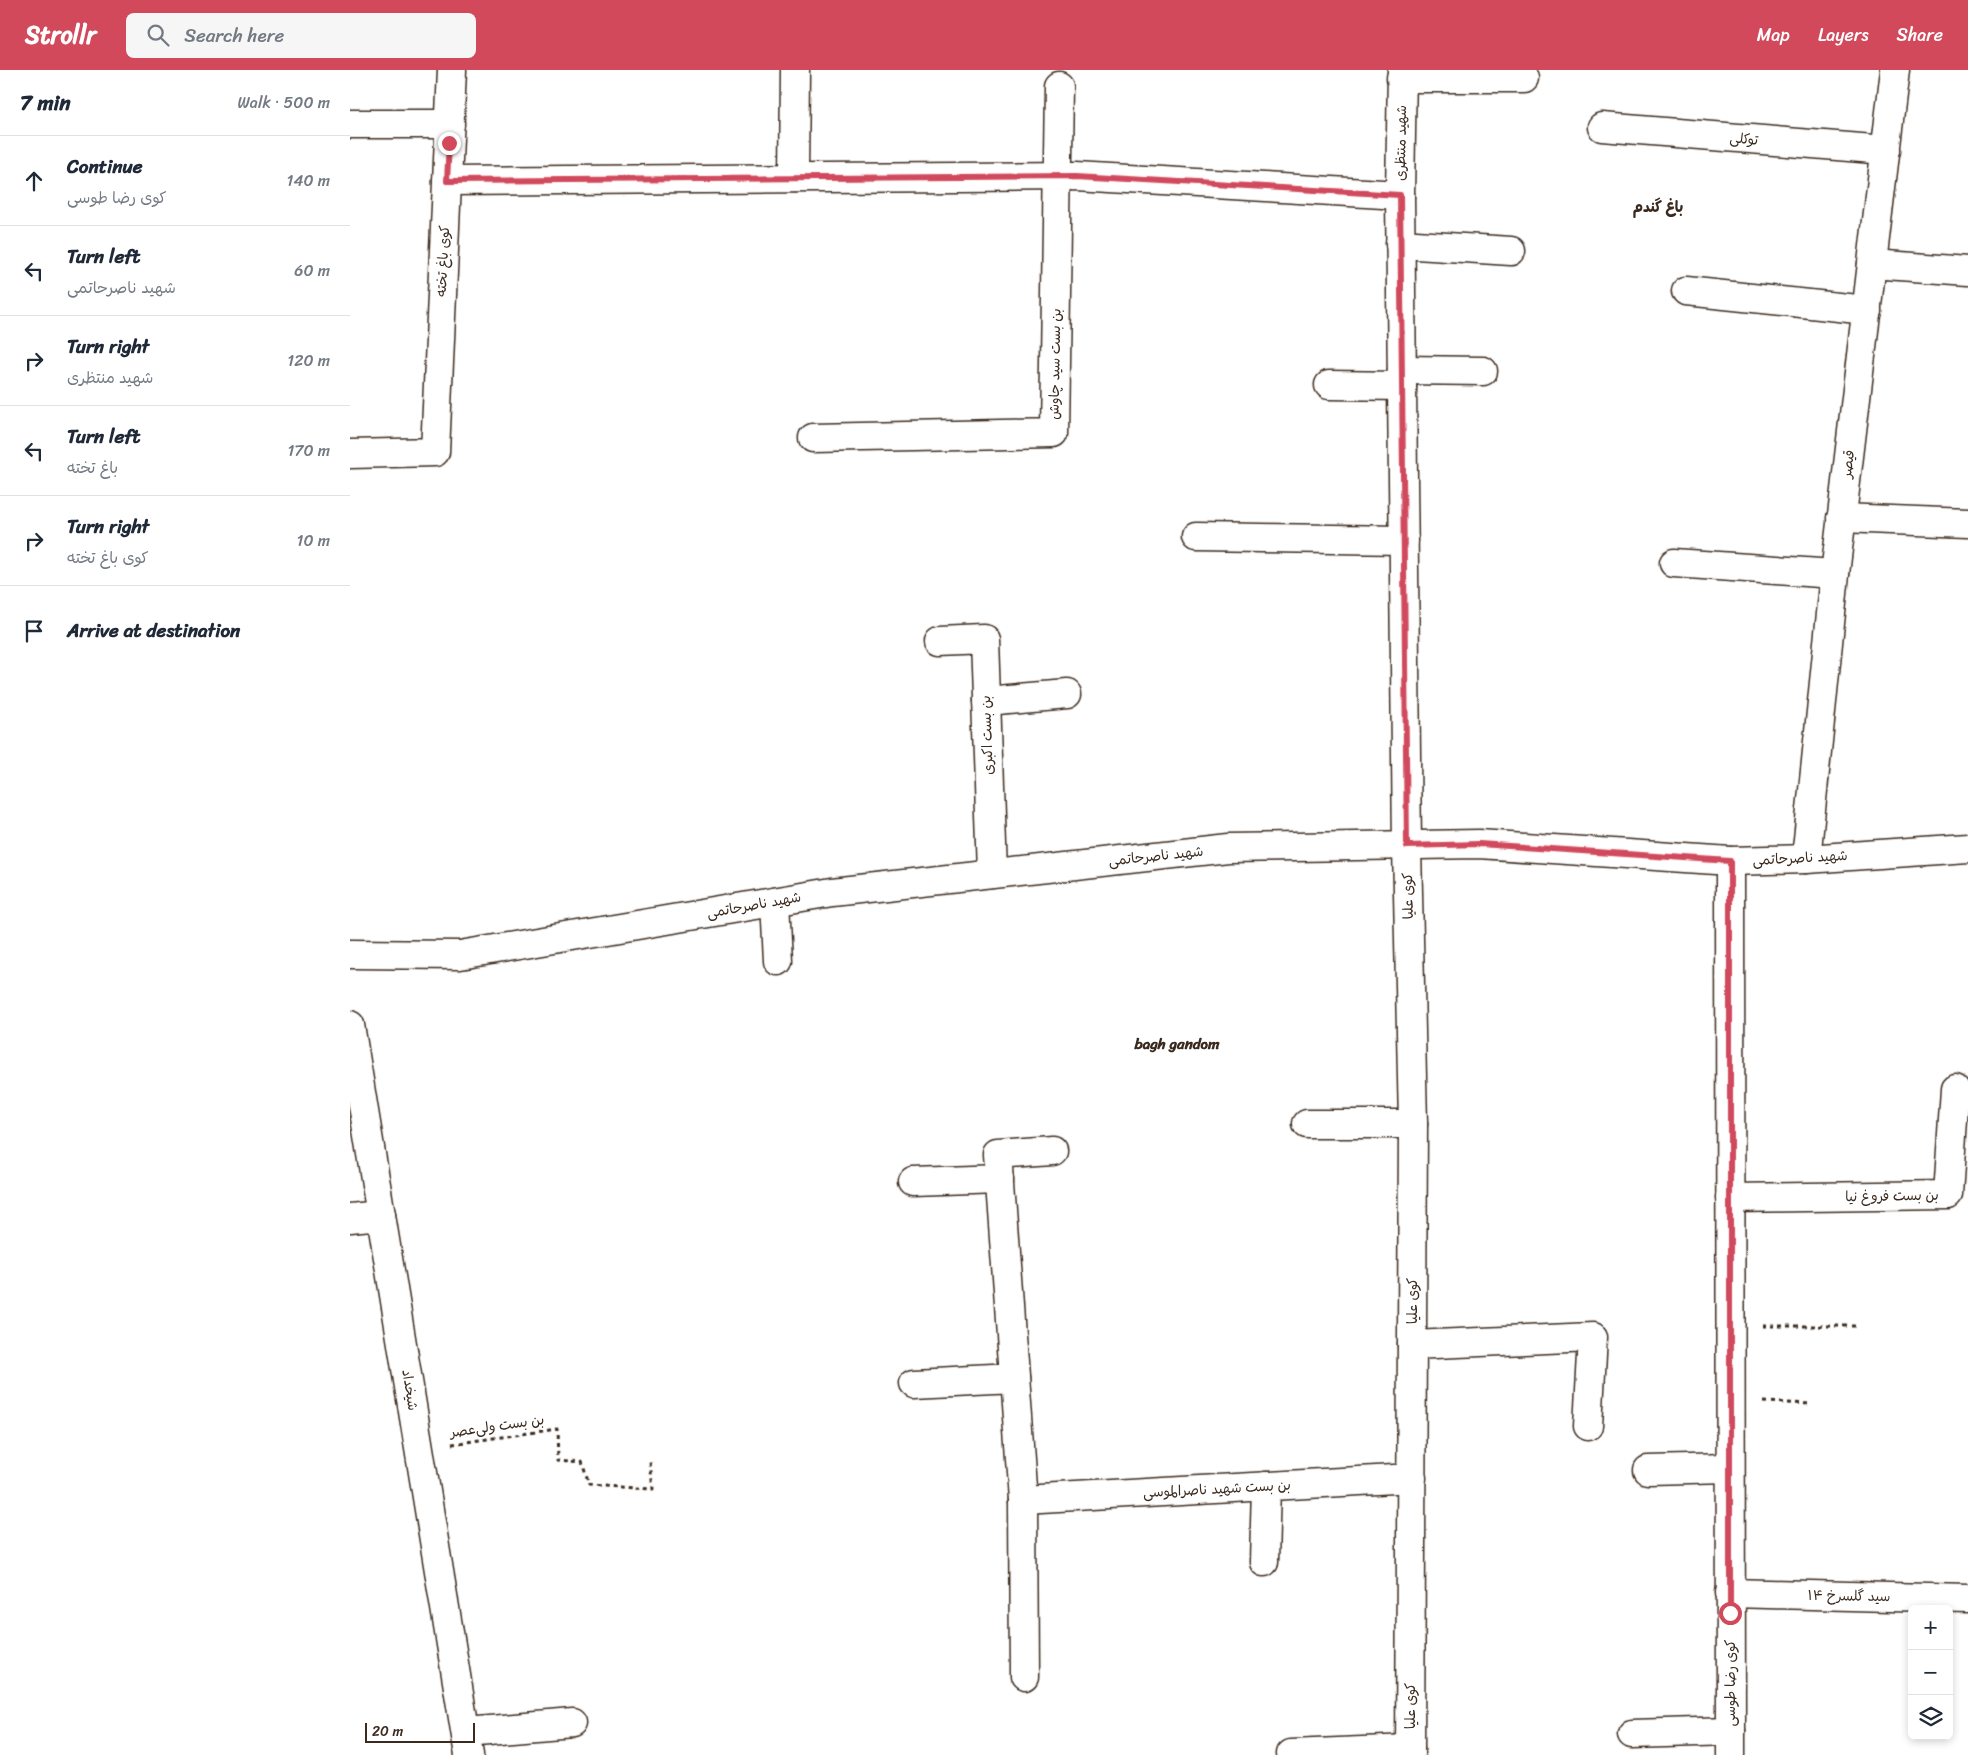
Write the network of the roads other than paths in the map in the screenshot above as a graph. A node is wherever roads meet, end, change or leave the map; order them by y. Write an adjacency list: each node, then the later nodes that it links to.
1 (452, 70): 8 (street, کوی باغ تخته)
2 (795, 70): 12 (street)
3 (1895, 70): 10 (street, قیصر)
4 (1401, 74): 5 (street); 14 (street, شهید منتظری)
5 (1524, 78)
6 (1060, 86): 11 (street, بن بست سید چاوش)
7 (350, 124): 8 (street)
8 (450, 124): 13 (street, کوی باغ تخته)
9 (1602, 127): 10 (street, توکلی)
10 (1886, 150): 17 (street, قیصر)
11 (1058, 176): 12 (street); 14 (street); 24 (street, بن بست سید چاوش)
12 (794, 178): 13 (street)
13 (447, 181): 25 (street, کوی باغ تخته)
14 (1400, 195): 15 (street, شهید منتظری)
15 (1400, 244): 16 (street); 22 (street, شهید منتظری)
16 (1511, 250)
17 (1872, 264): 18 (street); 20 (street, قیصر)
18 (1968, 271)
19 (1686, 290): 20 (street)
20 (1867, 310): 26 (street, قیصر)
21 (1483, 371): 22 (street)
22 (1402, 378): 23 (street); 29 (street, شهید منتظری)
23 (1329, 385)
24 (814, 438)
25 (350, 454)
26 (1841, 518): 27 (street); 31 (street, قیصر)
27 (1968, 523)
28 (1196, 537): 29 (street)
29 (1404, 540): 35 (street, شهید منتظری)
30 (1674, 563): 31 (street)
31 (1835, 574): 37 (street, قیصر)
32 (940, 641): 34 (street, بن بست اکبری)
33 (1067, 694): 34 (street)
34 (986, 700): 39 (street, بن بست اکبری)
35 (1407, 846): 38 (street, شهید ناصرحاتمی); 39 (street, شهید ناصرحاتمی); 46 (street, کوی علیا)
36 (1968, 848): 37 (street, شهید ناصرحاتمی)
37 (1806, 859): 38 (street, شهید ناصرحاتمی)
38 (1730, 861): 50 (street, کوی رضا طوسی)
39 (992, 874): 40 (street, شهید ناصرحاتمی)
40 (775, 902): 41 (street, شهید ناصرحاتمی); 42 (street)
41 (350, 954)
42 (778, 961)
43 (350, 1025): 51 (street, شیخداد)
44 (1955, 1089): 50 (street, بن بست فروغ نیا)
45 (1307, 1124): 46 (street)
46 (1413, 1124): 53 (street, کوی علیا)
47 (1052, 1151): 48 (street)
48 (1000, 1179): 49 (street); 54 (street)
49 (914, 1182)
50 (1730, 1198): 57 (street, کوی رضا طوسی)
51 (381, 1216): 52 (street); 69 (street, شیخداد)
52 (350, 1218)
53 (1412, 1345): 56 (street); 59 (street, کوی علیا)
54 (1014, 1378): 55 (street); 61 (street)
55 (914, 1382)
56 (1588, 1426)
57 (1730, 1468): 58 (street); 63 (street, کوی رضا طوسی)
58 (1648, 1470)
59 (1412, 1478): 60 (street, بن بست شهید ناصرالموسی); 70 (street, کوی علیا)
60 (1266, 1486): 61 (street, بن بست شهید ناصرالموسی); 62 (street)
61 (1023, 1500): 65 (street)
62 (1264, 1562)
63 (1730, 1593): 64 (street, سید گلسرخ ۱۴); 68 (street, کوی رضا طوسی)
64 (1968, 1598)
65 (1024, 1677)
66 (572, 1723): 69 (street)
67 (1632, 1734): 68 (street)
68 (1731, 1743)
69 (468, 1744)
70 (1410, 1752): 71 (street)
71 (1291, 1754)

